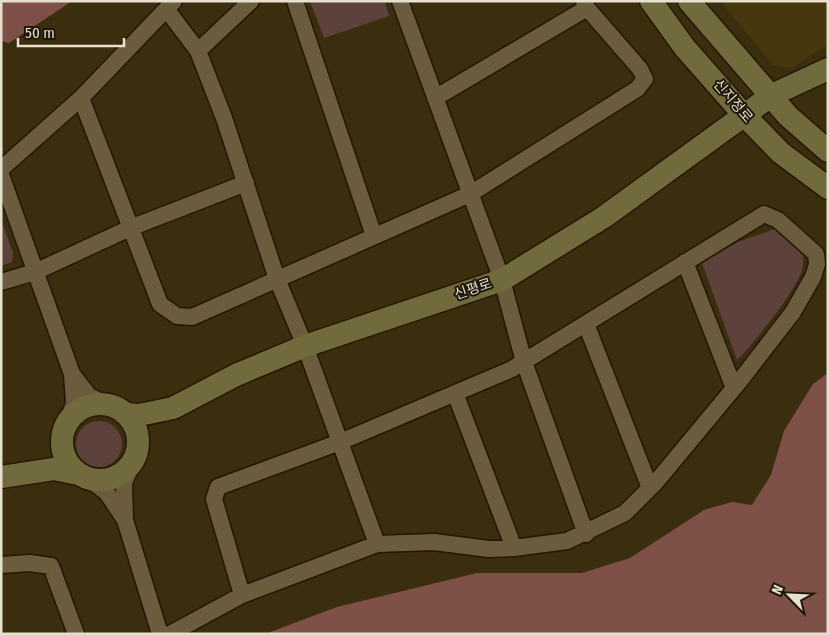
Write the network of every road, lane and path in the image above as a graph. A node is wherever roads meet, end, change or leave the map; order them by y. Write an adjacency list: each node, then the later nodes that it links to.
1 (250, 1): 8 (street)
2 (295, 1): 21 (street)
3 (400, 1): 12 (street)
4 (652, 1): 13 (street, 신지정로)
5 (688, 1): 10 (street)
6 (586, 5): 12 (street); 19 (street)
7 (171, 6): 8 (street); 11 (street)
8 (198, 50): 17 (street)
9 (828, 69): 10 (street)
10 (772, 95): 13 (street, 신평로); 14 (street)
11 (81, 98): 15 (street); 20 (street)
12 (435, 98): 19 (street)
13 (744, 115): 18 (street, 신지정로); 25 (street, 신평로)
14 (828, 151)
15 (1, 168)
16 (1, 175): 23 (street)
17 (246, 183): 20 (street); 24 (street)
18 (828, 188)
19 (470, 194): 21 (street); 25 (street)
20 (130, 228): 23 (street); 24 (street)
21 (374, 236): 24 (street)
22 (685, 262): 27 (street); 31 (street); 31 (street)
23 (35, 272): 26 (street); 30 (street)
24 (278, 279): 28 (street)
25 (502, 280): 28 (street, 신평로); 29 (street)
26 (1, 282)
27 (586, 324): 29 (street); 41 (street)
28 (305, 346): 34 (street, 신평로); 37 (street)
29 (524, 362): 32 (street); 43 (street)
30 (72, 374): 33 (street); 36 (street)
31 (734, 388): 41 (street)
32 (455, 393): 37 (street); 45 (street)
33 (103, 403): 35 (street); 36 (street)
34 (173, 408): 35 (street); 38 (street)
35 (127, 414): 38 (street)
36 (66, 425): 39 (street); 40 (street)
37 (340, 442): 44 (street); 47 (street)
38 (135, 457): 40 (street); 42 (street)
39 (3, 476): 40 (street)
40 (83, 476): 42 (street)
41 (650, 488): 43 (street)
42 (125, 520): 49 (street)
43 (586, 534): 45 (street)
44 (377, 544): 45 (street); 47 (street)
45 (514, 548)
46 (1, 565): 48 (street)
47 (242, 595): 50 (street)
48 (76, 634)
49 (160, 634)
50 (170, 634)

